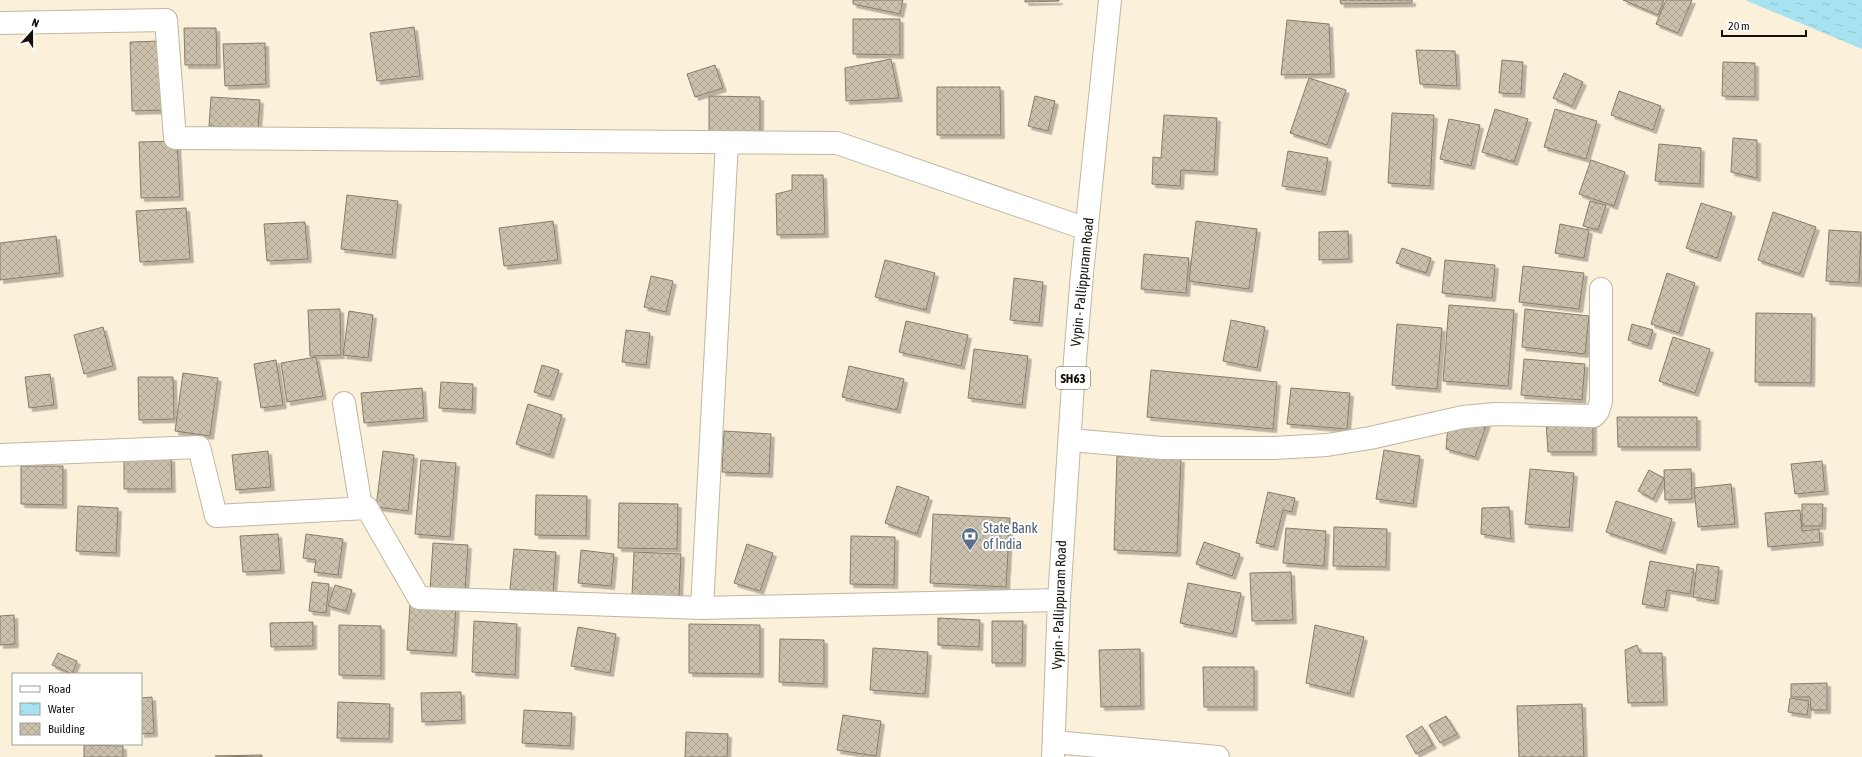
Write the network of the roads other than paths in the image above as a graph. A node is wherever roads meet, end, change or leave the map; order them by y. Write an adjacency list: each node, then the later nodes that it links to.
1 (1110, 0): 4 (street, Vypin - Pallippuram Road / SH63)
2 (0, 23): 3 (street)
3 (727, 142): 4 (street); 11 (street)
4 (1087, 229): 7 (street, Vypin - Pallippuram Road / SH63)
5 (1601, 289): 7 (street)
6 (344, 403): 9 (street)
7 (1070, 440): 10 (street, Vypin - Pallippuram Road / SH63)
8 (0, 455): 9 (street)
9 (367, 508): 11 (street)
10 (1059, 600): 11 (street); 12 (street, Vypin - Pallippuram Road / SH63)
11 (702, 608)
12 (1054, 749): 13 (street)
13 (1218, 757)

